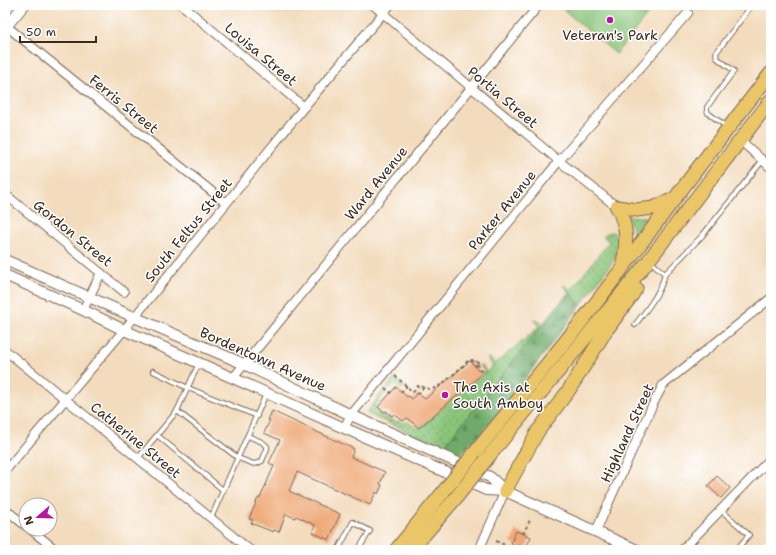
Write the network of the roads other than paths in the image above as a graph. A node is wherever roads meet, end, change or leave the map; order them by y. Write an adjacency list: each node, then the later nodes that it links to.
1 (24, 5): 9 (street)
2 (182, 5): 13 (street, Louisa Street)
3 (373, 5): 8 (street, Portia Street)
4 (390, 5): 8 (street, South Feltus Street)
5 (539, 5): 11 (street, Ward Avenue)
6 (752, 5): 14 (lane)
7 (688, 13): 17 (street, Parker Avenue)
8 (383, 14): 11 (street, Portia Street); 13 (street, South Feltus Street)
9 (5, 26): 21 (street, Ferris Street)
10 (771, 73): 14 (highway)
11 (471, 87): 17 (street, Portia Street); 38 (street, Ward Avenue)
12 (770, 103): 15 (highway)
13 (304, 107): 21 (street, South Feltus Street)
14 (728, 128): 20 (highway)
15 (740, 140): 16 (street); 24 (highway)
16 (763, 160): 18 (street); 27 (lane)
17 (559, 161): 22 (street, Portia Street); 45 (street, Parker Avenue)
18 (771, 168)
19 (5, 194): 26 (street, Gordon Street)
20 (676, 198): 22 (highway); 25 (highway)
21 (226, 203): 33 (street, South Feltus Street)
22 (618, 207): 25 (highway)
23 (5, 260): 30 (street, Bordentown Avenue)
24 (649, 260): 27 (lane); 57 (highway); 69 (highway, bridge)
25 (622, 267): 68 (highway, bridge)
26 (101, 273): 29 (street, Gordon Street); 30 (street)
27 (665, 274): 34 (lane)
28 (5, 276): 32 (street, Bordentown Avenue)
29 (124, 292)
30 (90, 297): 32 (street); 33 (street, Bordentown Avenue)
31 (771, 298): 62 (street, Highland Street)
32 (84, 310): 35 (street, Bordentown Avenue)
33 (134, 317): 35 (street, South Feltus Street); 38 (street, Bordentown Avenue)
34 (635, 325)
35 (124, 330): 37 (street, Bordentown Avenue); 43 (street, South Feltus Street)
36 (5, 350): 43 (street, Catherine Street)
37 (199, 363): 40 (street, Bordentown Avenue); 41 (lane)
38 (244, 364): 40 (street, Ward Avenue); 45 (street, Bordentown Avenue)
39 (153, 371): 41 (lane)
40 (233, 378): 42 (street, Bordentown Avenue)
41 (188, 388): 44 (lane); 46 (lane)
42 (267, 393): 46 (lane); 47 (street, Bordentown Avenue)
43 (65, 399): 51 (street, Catherine Street); 55 (street, South Feltus Street)
44 (177, 411): 48 (lane); 52 (lane)
45 (351, 415): 47 (street, Parker Avenue); 50 (street, Bordentown Avenue)
46 (257, 416): 49 (lane)
47 (344, 428): 53 (street, Bordentown Avenue)
48 (157, 435): 51 (lane); 56 (lane)
49 (248, 436): 52 (lane); 52 (lane)
50 (423, 448): 53 (street); 57 (street, Bordentown Avenue)
51 (138, 458): 60 (street, Catherine Street)
52 (238, 458): 56 (lane)
53 (414, 458): 57 (street, Bordentown Avenue)
54 (771, 458): 59 (street)
55 (5, 472)
56 (223, 490): 60 (lane)
57 (505, 491): 62 (street, Bordentown Avenue); 70 (street)
58 (5, 509): 61 (street)
59 (721, 510): 72 (street); 73 (lane)
60 (211, 518): 65 (street, Catherine Street)
61 (18, 520)
62 (596, 531): 71 (street, Bordentown Avenue)
63 (40, 537): 64 (street)
64 (56, 550)
65 (250, 550)
66 (338, 550): 67 (lane)
67 (358, 550)
68 (396, 550)
69 (411, 550)
70 (479, 550)
71 (637, 550)
72 (682, 550)
73 (736, 550)

